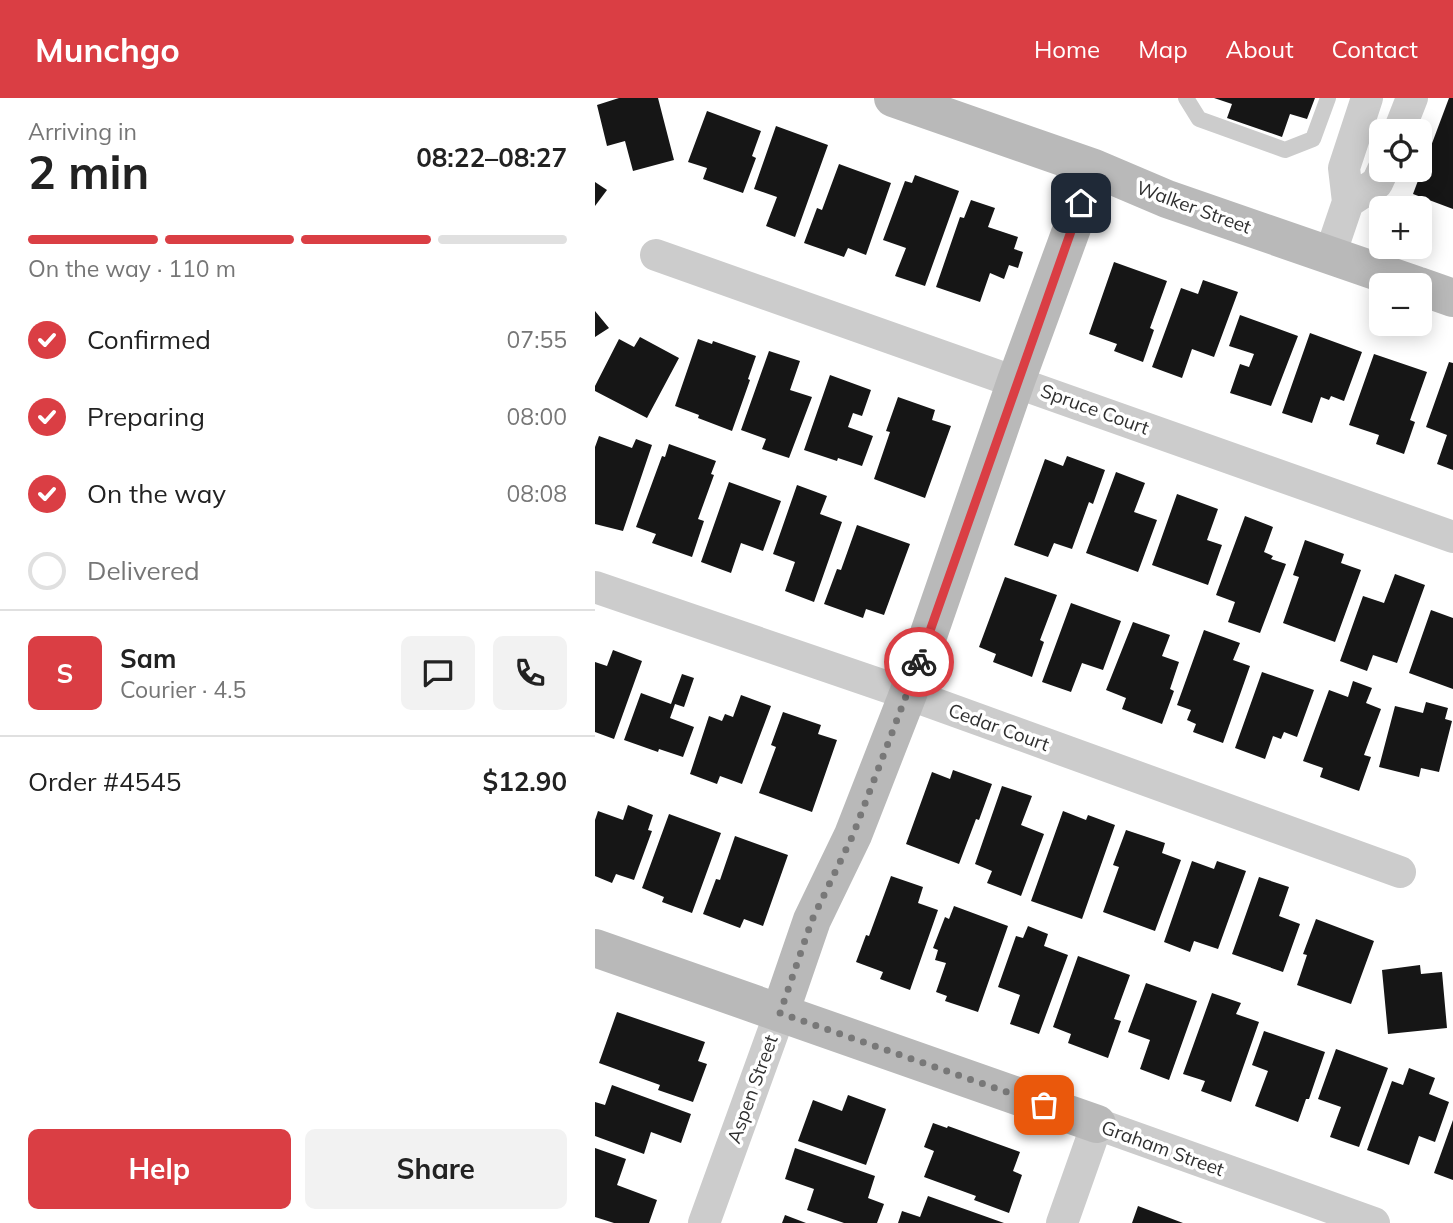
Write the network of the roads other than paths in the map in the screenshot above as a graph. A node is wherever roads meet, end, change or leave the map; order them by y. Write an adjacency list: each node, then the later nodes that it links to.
1 (893, 98): 7 (street, Walker Street)
2 (1187, 98): 3 (lane)
3 (1328, 98)
4 (1367, 98): 9 (street)
5 (1412, 98): 6 (street)
6 (1404, 119)
7 (1094, 168): 11 (street, Walker Street); 15 (street, Aspen Street)
8 (1377, 182): 9 (street)
9 (1347, 202): 11 (street)
10 (656, 255): 15 (street, Spruce Court)
11 (1329, 255): 12 (street, Walker Street)
12 (1380, 273)
13 (1432, 291): 14 (street, Walker Street)
14 (1453, 298)
15 (1016, 381): 16 (street, Spruce Court); 18 (street, Aspen Street)
16 (1453, 537)
17 (595, 587): 18 (street, Cedar Court)
18 (908, 694): 19 (street, Cedar Court); 21 (street, Aspen Street)
19 (1400, 872)
20 (595, 948): 21 (street, Graham Street)
21 (780, 1013): 22 (street, Graham Street); 23 (street, Aspen Street)
22 (1097, 1124): 24 (street); 25 (street, Graham Street)
23 (704, 1223)
24 (1062, 1223)
25 (1374, 1223)

